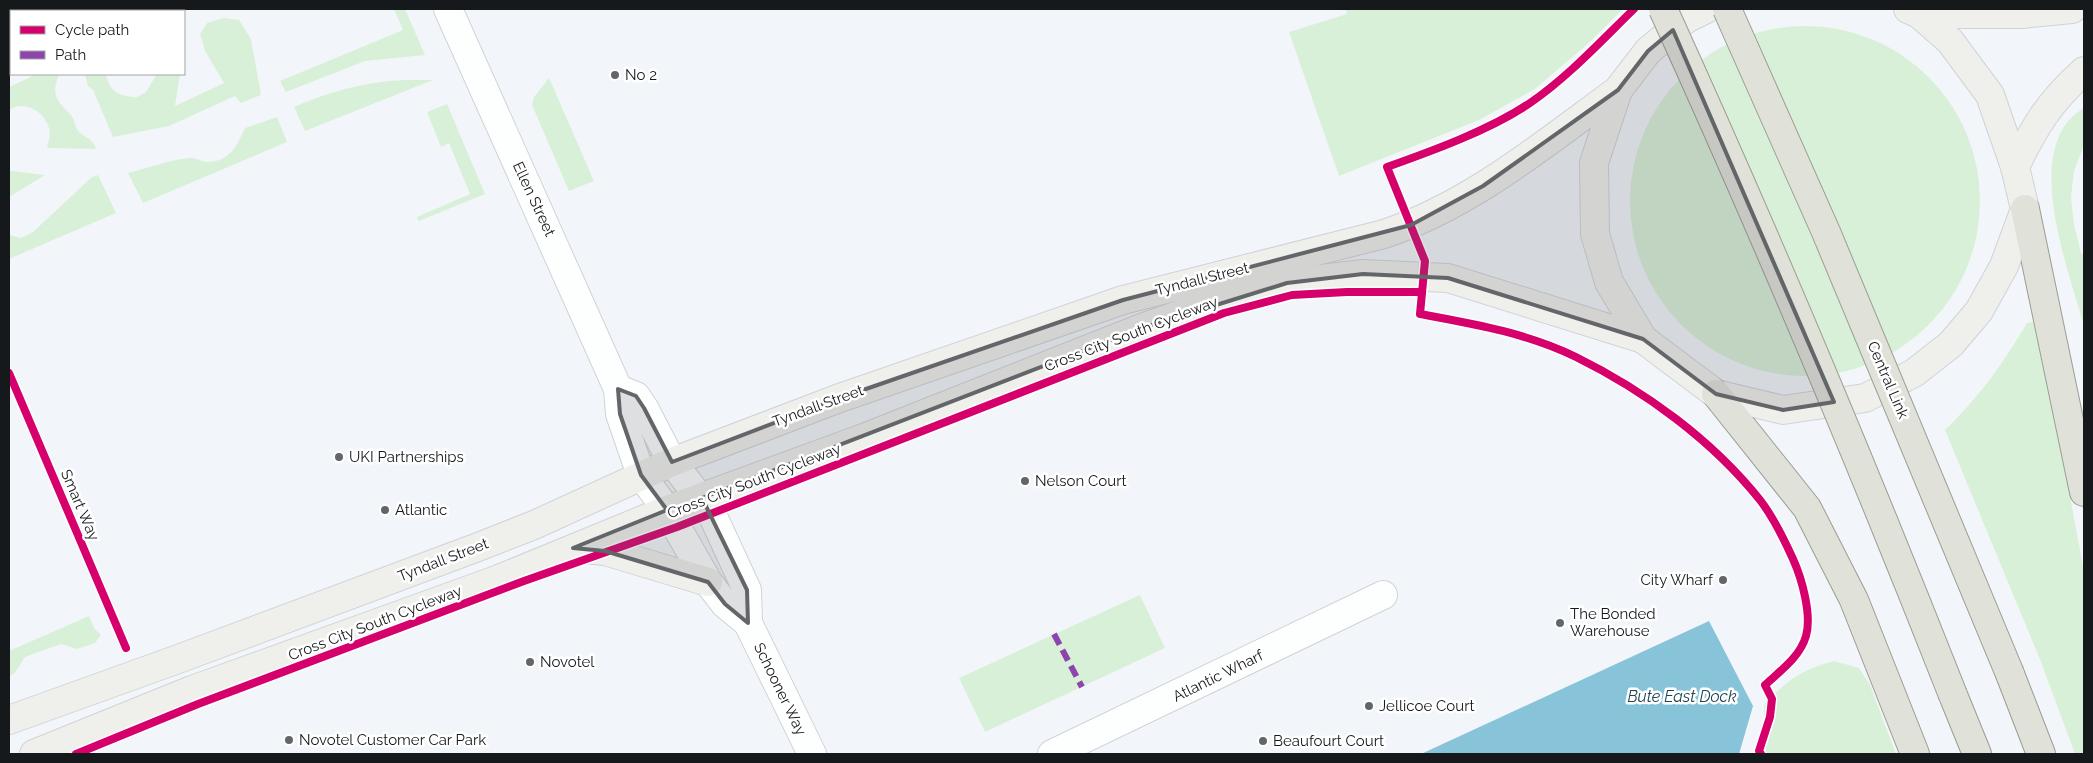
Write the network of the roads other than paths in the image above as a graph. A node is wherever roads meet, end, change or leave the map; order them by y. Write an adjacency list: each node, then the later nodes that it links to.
1 (448, 9): 12 (street, Ellen Street)
2 (1663, 9): 28 (main road, bridge)
3 (1706, 9): 8 (street)
4 (1727, 9): 29 (main road, Central Link, bridge)
5 (2072, 9): 6 (street)
6 (1913, 11): 9 (street)
7 (2084, 71): 9 (street)
8 (1618, 90): 11 (street); 14 (street, Tyndall Street)
9 (2015, 168): 10 (street)
10 (2025, 209): 13 (street); 16 (main road)
11 (1643, 339): 13 (street); 17 (street, Tyndall Street)
12 (618, 389): 14 (street); 15 (street, Ellen Street)
13 (1716, 394): 27 (main road)
14 (672, 462): 15 (street, Tyndall Street); 17 (street, Schooner Way)
15 (641, 475): 18 (street, Ellen Street); 23 (street, Tyndall Street)
16 (2084, 492)
17 (702, 498): 18 (street, Tyndall Street); 22 (street, Schooner Way)
18 (667, 510): 19 (street, Tyndall Street); 20 (street, Schooner Way)
19 (573, 548): 20 (street); 24 (street, Tyndall Street)
20 (708, 582): 22 (street, Schooner Way)
21 (1383, 595): 26 (street, Atlantic Wharf)
22 (748, 623): 25 (street, Schooner Way)
23 (9, 720)
24 (34, 754)
25 (812, 754)
26 (1052, 754)
27 (1915, 754)
28 (1977, 754)
29 (2041, 754)

